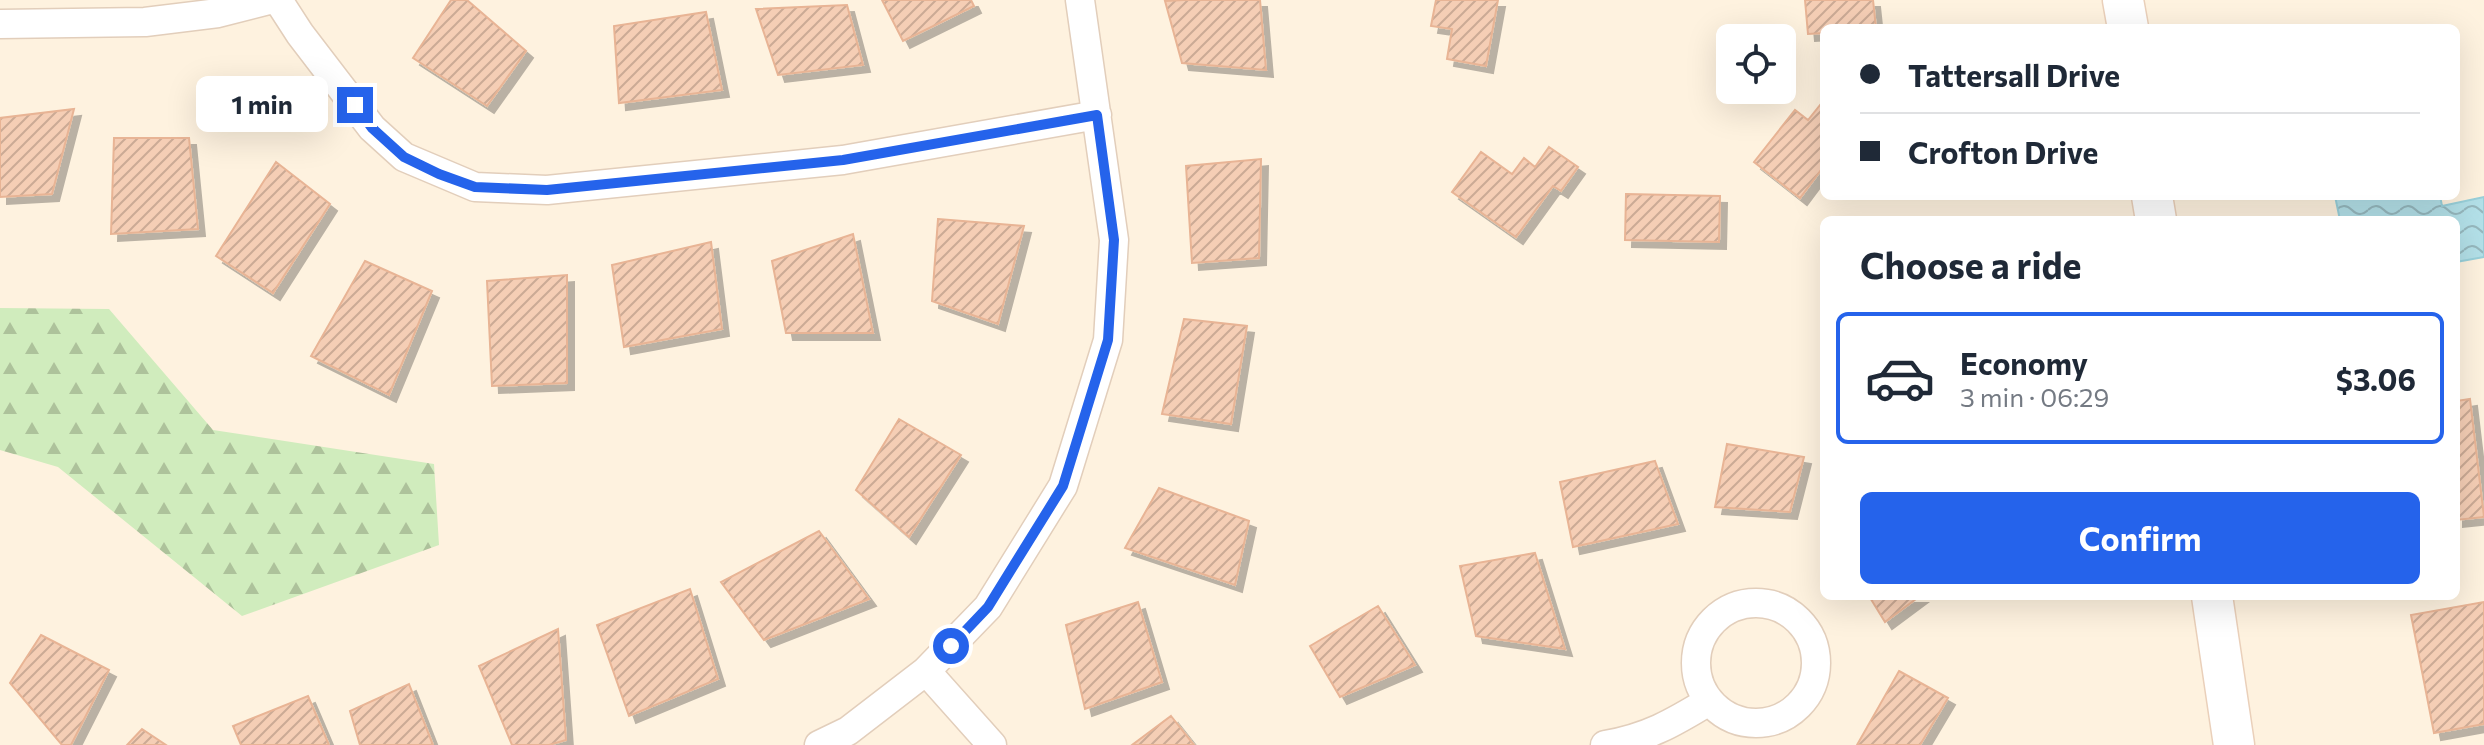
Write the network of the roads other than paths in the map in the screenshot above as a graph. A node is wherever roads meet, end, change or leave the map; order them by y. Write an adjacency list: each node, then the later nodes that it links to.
1 (269, 0): 5 (street)
2 (278, 0): 7 (street)
3 (1080, 0): 7 (street)
4 (2123, 0): 6 (street)
5 (0, 24)
6 (2127, 24)
7 (1097, 115): 9 (street)
8 (2213, 600): 14 (street)
9 (926, 671): 11 (street); 12 (street)
10 (1709, 701): 10 (street); 13 (street)
11 (819, 745)
12 (992, 745)
13 (1605, 745)
14 (2234, 745)

